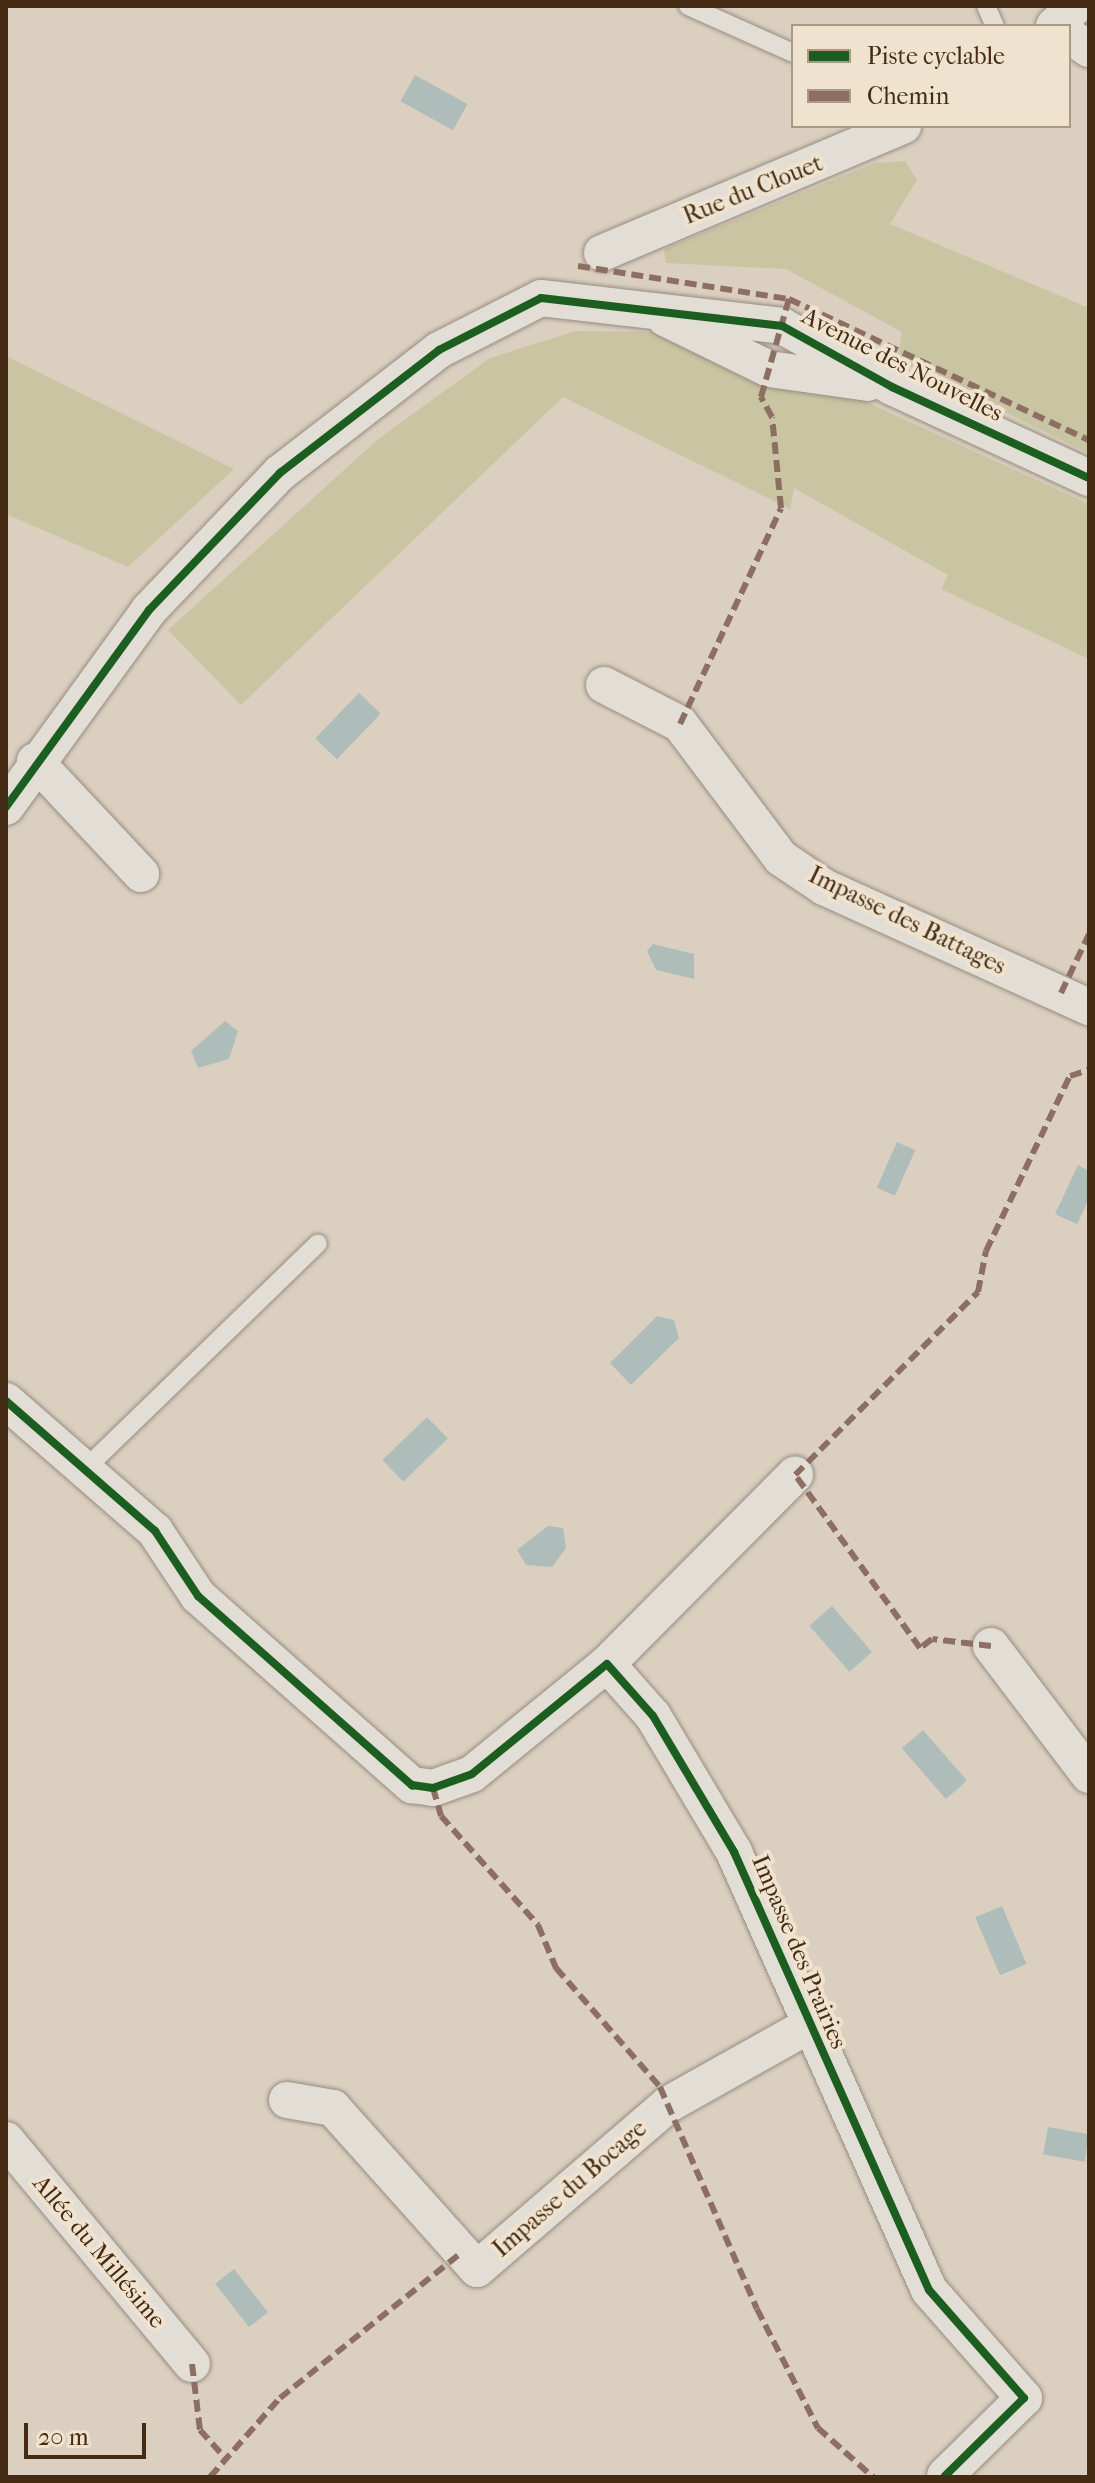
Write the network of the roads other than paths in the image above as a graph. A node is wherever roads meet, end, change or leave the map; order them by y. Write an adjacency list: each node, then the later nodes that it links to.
1 (688, 6): 4 (lane)
2 (1071, 30): 3 (street)
3 (1089, 49)
4 (791, 52)
5 (891, 128): 6 (street, Rue du Clouet)
6 (602, 253)
7 (1089, 478): 9 (street, Avenue des Nouvelles)
8 (604, 685): 12 (street, Impasse des Battages)
9 (35, 761): 10 (street, Avenue des Nouvelles); 11 (street)
10 (6, 807)
11 (141, 874)
12 (1089, 1007)
13 (318, 1243): 15 (lane)
14 (6, 1401): 15 (street)
15 (83, 1471): 18 (street)
16 (795, 1475): 18 (street)
17 (991, 1646): 19 (street)
18 (607, 1664): 20 (street, Impasse des Prairies)
19 (1089, 1775)
20 (808, 2026): 21 (street, Impasse du Bocage); 24 (street, Impasse des Prairies)
21 (287, 2100)
22 (6, 2140): 23 (street, Allée du Millésime)
23 (192, 2364)
24 (946, 2477)

